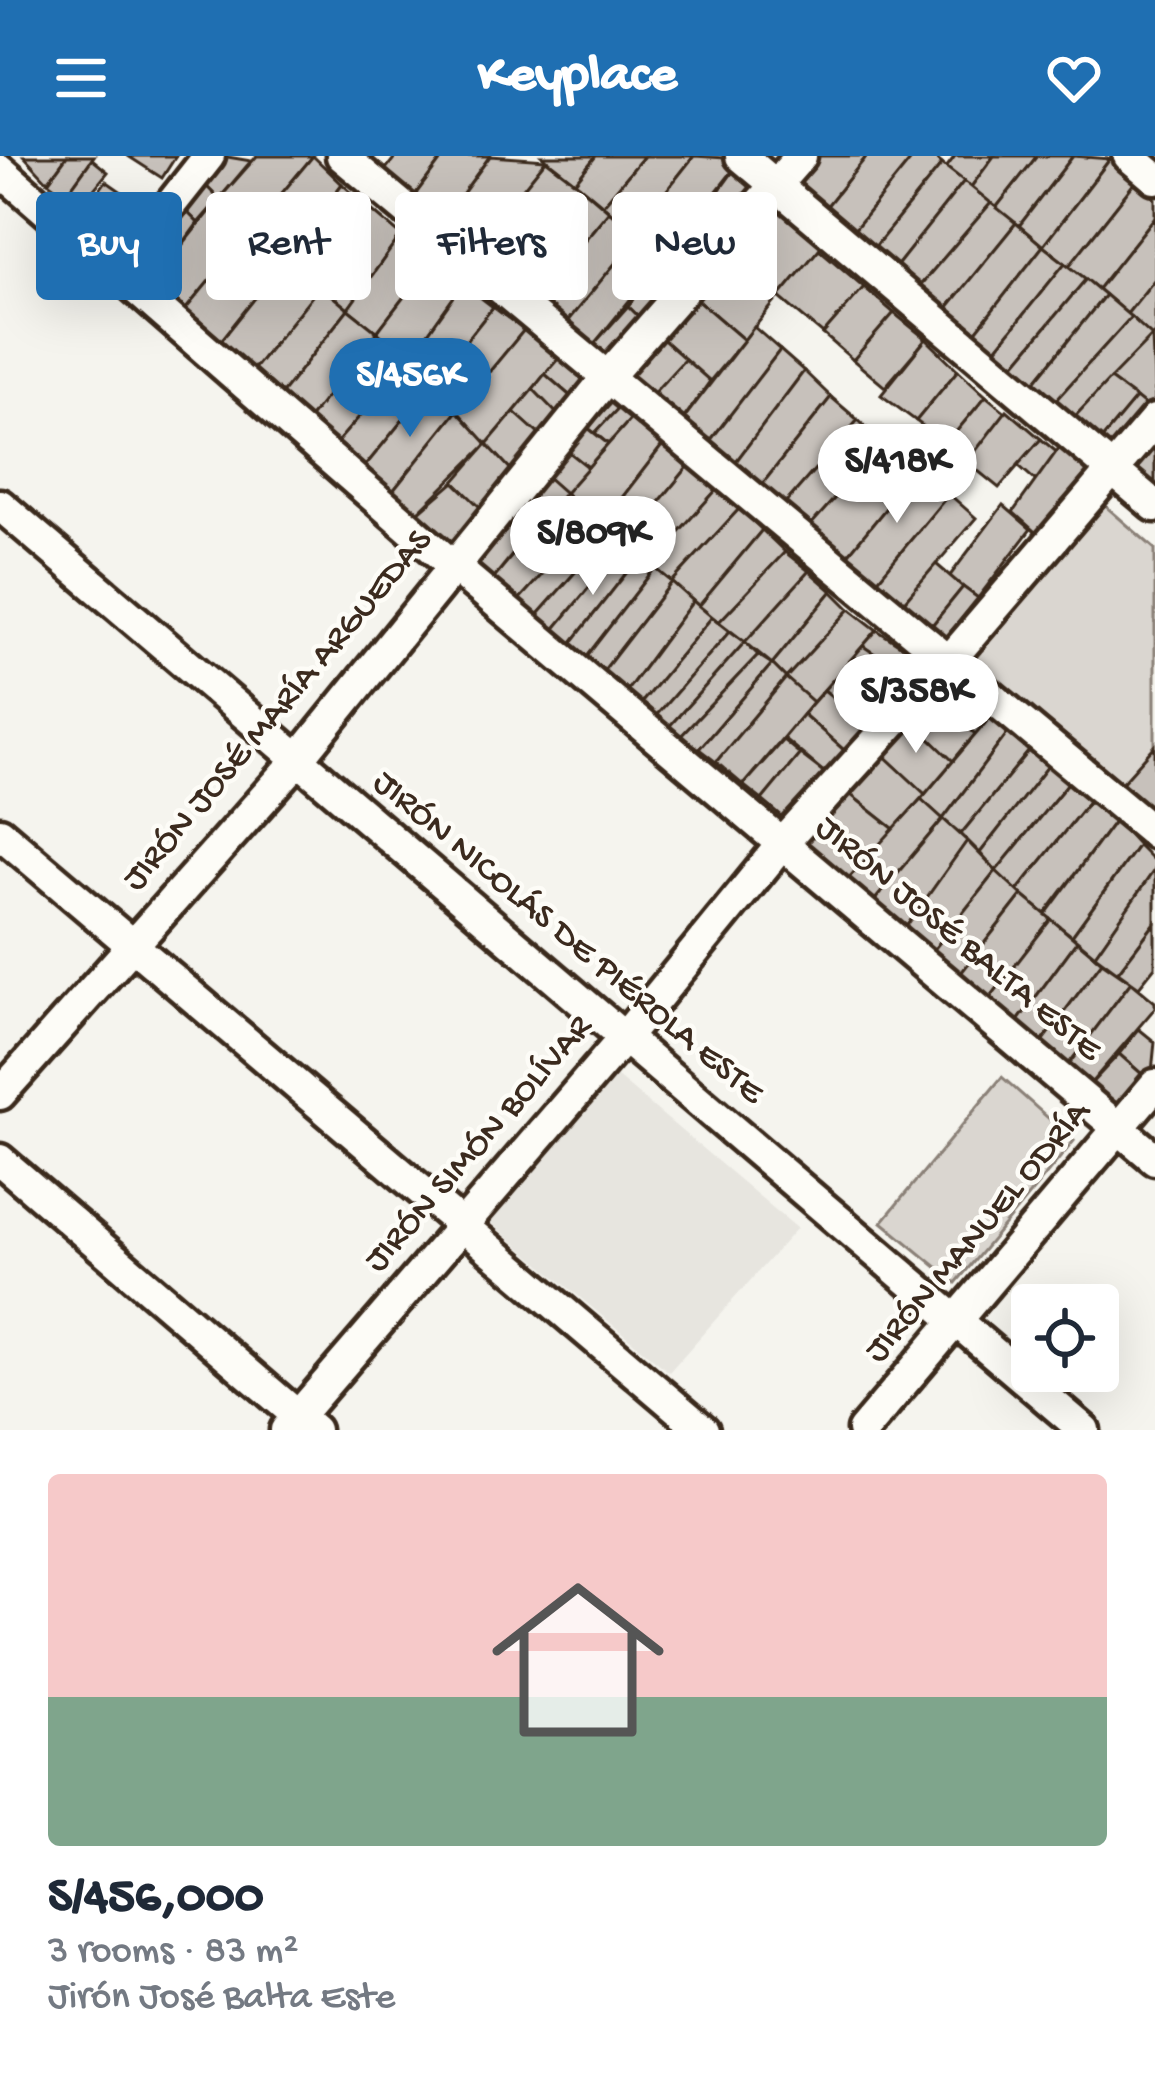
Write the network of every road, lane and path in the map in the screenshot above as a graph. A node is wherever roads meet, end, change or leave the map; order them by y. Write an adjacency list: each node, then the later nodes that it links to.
1 (11, 156): 7 (street)
2 (209, 156): 10 (street)
3 (342, 156): 13 (street)
4 (741, 156): 9 (street)
5 (801, 156): 9 (street, JIRÓN JOSÉ MARÍA ARGUEDAS)
6 (1129, 156): 8 (street)
7 (0, 170): 11 (street, JIRÓN JOSÉ BALTA ESTE)
8 (1155, 178)
9 (776, 186): 13 (street, JIRÓN JOSÉ MARÍA ARGUEDAS); 15 (street)
10 (181, 192)
11 (36, 202)
12 (146, 300): 18 (street, JIRÓN JOSÉ BALTA ESTE)
13 (609, 375): 18 (street, JIRÓN JOSÉ MARÍA ARGUEDAS); 19 (street)
14 (1155, 420): 15 (street, JIRÓN SIMÓN BOLÍVAR)
15 (1111, 468): 17 (street); 19 (street, JIRÓN SIMÓN BOLÍVAR)
16 (0, 505): 20 (street, JIRÓN NICOLÁS DE PIÉROLA ESTE)
17 (1155, 506)
18 (452, 565): 20 (street, JIRÓN JOSÉ MARÍA ARGUEDAS); 23 (street, JIRÓN JOSÉ BALTA ESTE)
19 (950, 662): 22 (street); 23 (street, JIRÓN SIMÓN BOLÍVAR)
20 (297, 761): 24 (street, JIRÓN JOSÉ MARÍA ARGUEDAS); 25 (street, JIRÓN NICOLÁS DE PIÉROLA ESTE)
21 (0, 833): 24 (street)
22 (1155, 833)
23 (782, 844): 25 (street, JIRÓN SIMÓN BOLÍVAR); 28 (street, JIRÓN JOSÉ BALTA ESTE)
24 (133, 945): 27 (street, JIRÓN JOSÉ MARÍA ARGUEDAS); 31 (street)
25 (624, 1038): 31 (street, JIRÓN SIMÓN BOLÍVAR); 32 (street, JIRÓN NICOLÁS DE PIÉROLA ESTE)
26 (1155, 1085): 28 (street, JIRÓN MANUEL ODRÍA)
27 (0, 1094)
28 (1119, 1128): 29 (street, JIRÓN JOSÉ BALTA ESTE); 32 (street, JIRÓN MANUEL ODRÍA)
29 (1155, 1159)
30 (0, 1160): 33 (street)
31 (463, 1226): 33 (street, JIRÓN SIMÓN BOLÍVAR); 34 (street)
32 (956, 1321): 35 (street, JIRÓN MANUEL ODRÍA); 36 (street, JIRÓN NICOLÁS DE PIÉROLA ESTE)
33 (299, 1425)
34 (704, 1430)
35 (863, 1430)
36 (1084, 1430)

